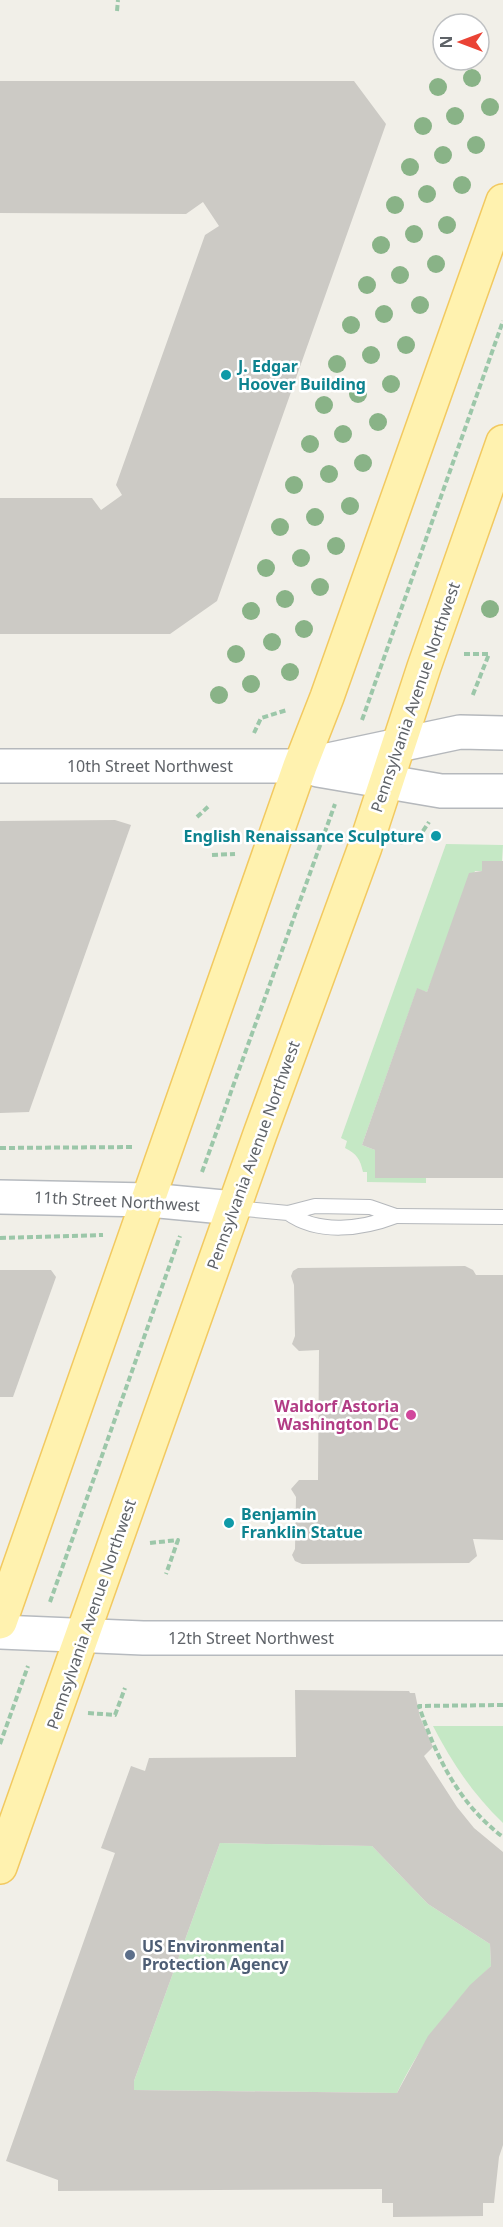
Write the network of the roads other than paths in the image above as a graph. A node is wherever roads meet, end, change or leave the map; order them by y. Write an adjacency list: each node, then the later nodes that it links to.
1 (503, 201): 6 (main road)
2 (503, 442): 4 (main road, Pennsylvania Avenue Northwest)
3 (503, 733): 4 (main road, 10th Street Northwest)
4 (399, 746): 7 (main road, 10th Street Northwest); 8 (main road, Pennsylvania Avenue Northwest)
5 (0, 766): 6 (main road, 10th Street Northwest)
6 (300, 766): 7 (main road, 10th Street Northwest); 11 (main road)
7 (348, 766): 8 (main road, 10th Street Northwest)
8 (387, 781): 9 (main road, 10th Street Northwest); 12 (main road, Pennsylvania Avenue Northwest)
9 (503, 791)
10 (0, 1197): 11 (main road, 11th Street Northwest)
11 (149, 1200): 12 (main road, 11th Street Northwest); 16 (main road)
12 (234, 1208): 13 (lane); 18 (main road, Pennsylvania Avenue Northwest)
13 (288, 1213): 14 (lane); 14 (lane)
14 (396, 1216): 15 (lane)
15 (503, 1217)
16 (0, 1622)
17 (0, 1632): 18 (main road, 12th Street Northwest)
18 (81, 1636): 19 (main road, 12th Street Northwest); 20 (main road, Pennsylvania Avenue Northwest)
19 (503, 1638)
20 (0, 1867)

